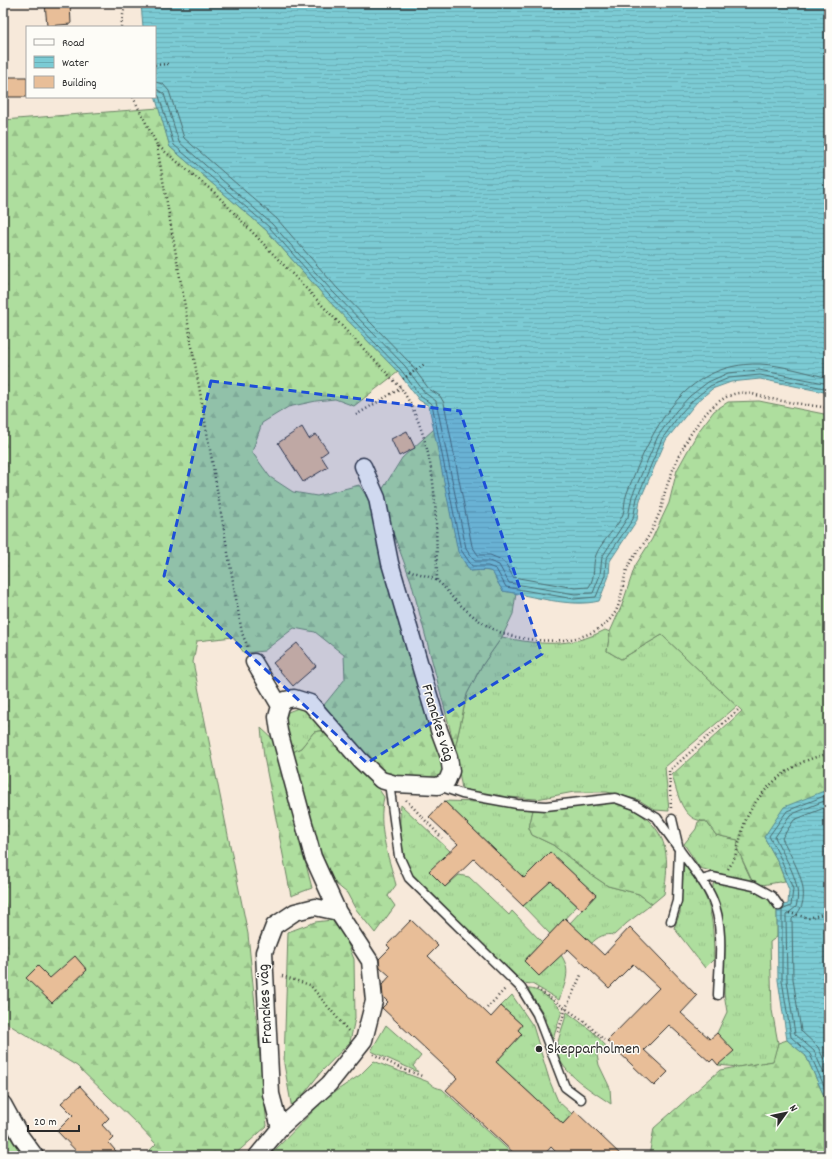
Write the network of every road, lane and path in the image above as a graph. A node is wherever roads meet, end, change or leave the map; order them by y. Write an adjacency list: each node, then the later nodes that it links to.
1 (125, 3): 2 (path)
2 (121, 26)
3 (168, 64): 4 (path)
4 (156, 65)
5 (134, 98): 6 (path)
6 (157, 145): 9 (path); 15 (path)
7 (426, 363): 8 (path)
8 (403, 379)
9 (402, 388): 11 (path); 14 (path)
10 (829, 408): 14 (path)
11 (356, 415)
12 (363, 466): 13 (street, Franckes väg)
13 (390, 563): 14 (path); 20 (street, Franckes väg)
14 (437, 581)
15 (254, 662): 16 (street)
16 (280, 706): 19 (street); 27 (street)
17 (738, 710): 21 (path)
18 (829, 754): 24 (path)
19 (389, 783): 20 (street, Franckes väg); 22 (path); 32 (lane)
20 (438, 786): 23 (lane)
21 (672, 819): 23 (lane)
22 (442, 838)
23 (679, 849): 25 (lane); 29 (lane)
24 (721, 878): 25 (lane); 26 (lane)
25 (701, 880): 34 (lane)
26 (779, 906): 28 (path)
27 (338, 912): 30 (street, Franckes väg); 38 (street)
28 (829, 912)
29 (670, 922)
30 (264, 973): 38 (path); 43 (street, Franckes väg)
31 (581, 975): 36 (path)
32 (514, 980): 33 (lane); 35 (path)
33 (521, 988): 36 (path); 39 (lane)
34 (718, 995)
35 (487, 1008)
36 (566, 1008): 37 (path); 39 (path)
37 (604, 1040)
38 (360, 1045): 40 (path); 43 (street)
39 (552, 1050): 41 (lane)
40 (422, 1076)
41 (581, 1099)
42 (3, 1104): 44 (street)
43 (280, 1128): 45 (street)
44 (35, 1156)
45 (257, 1156)

